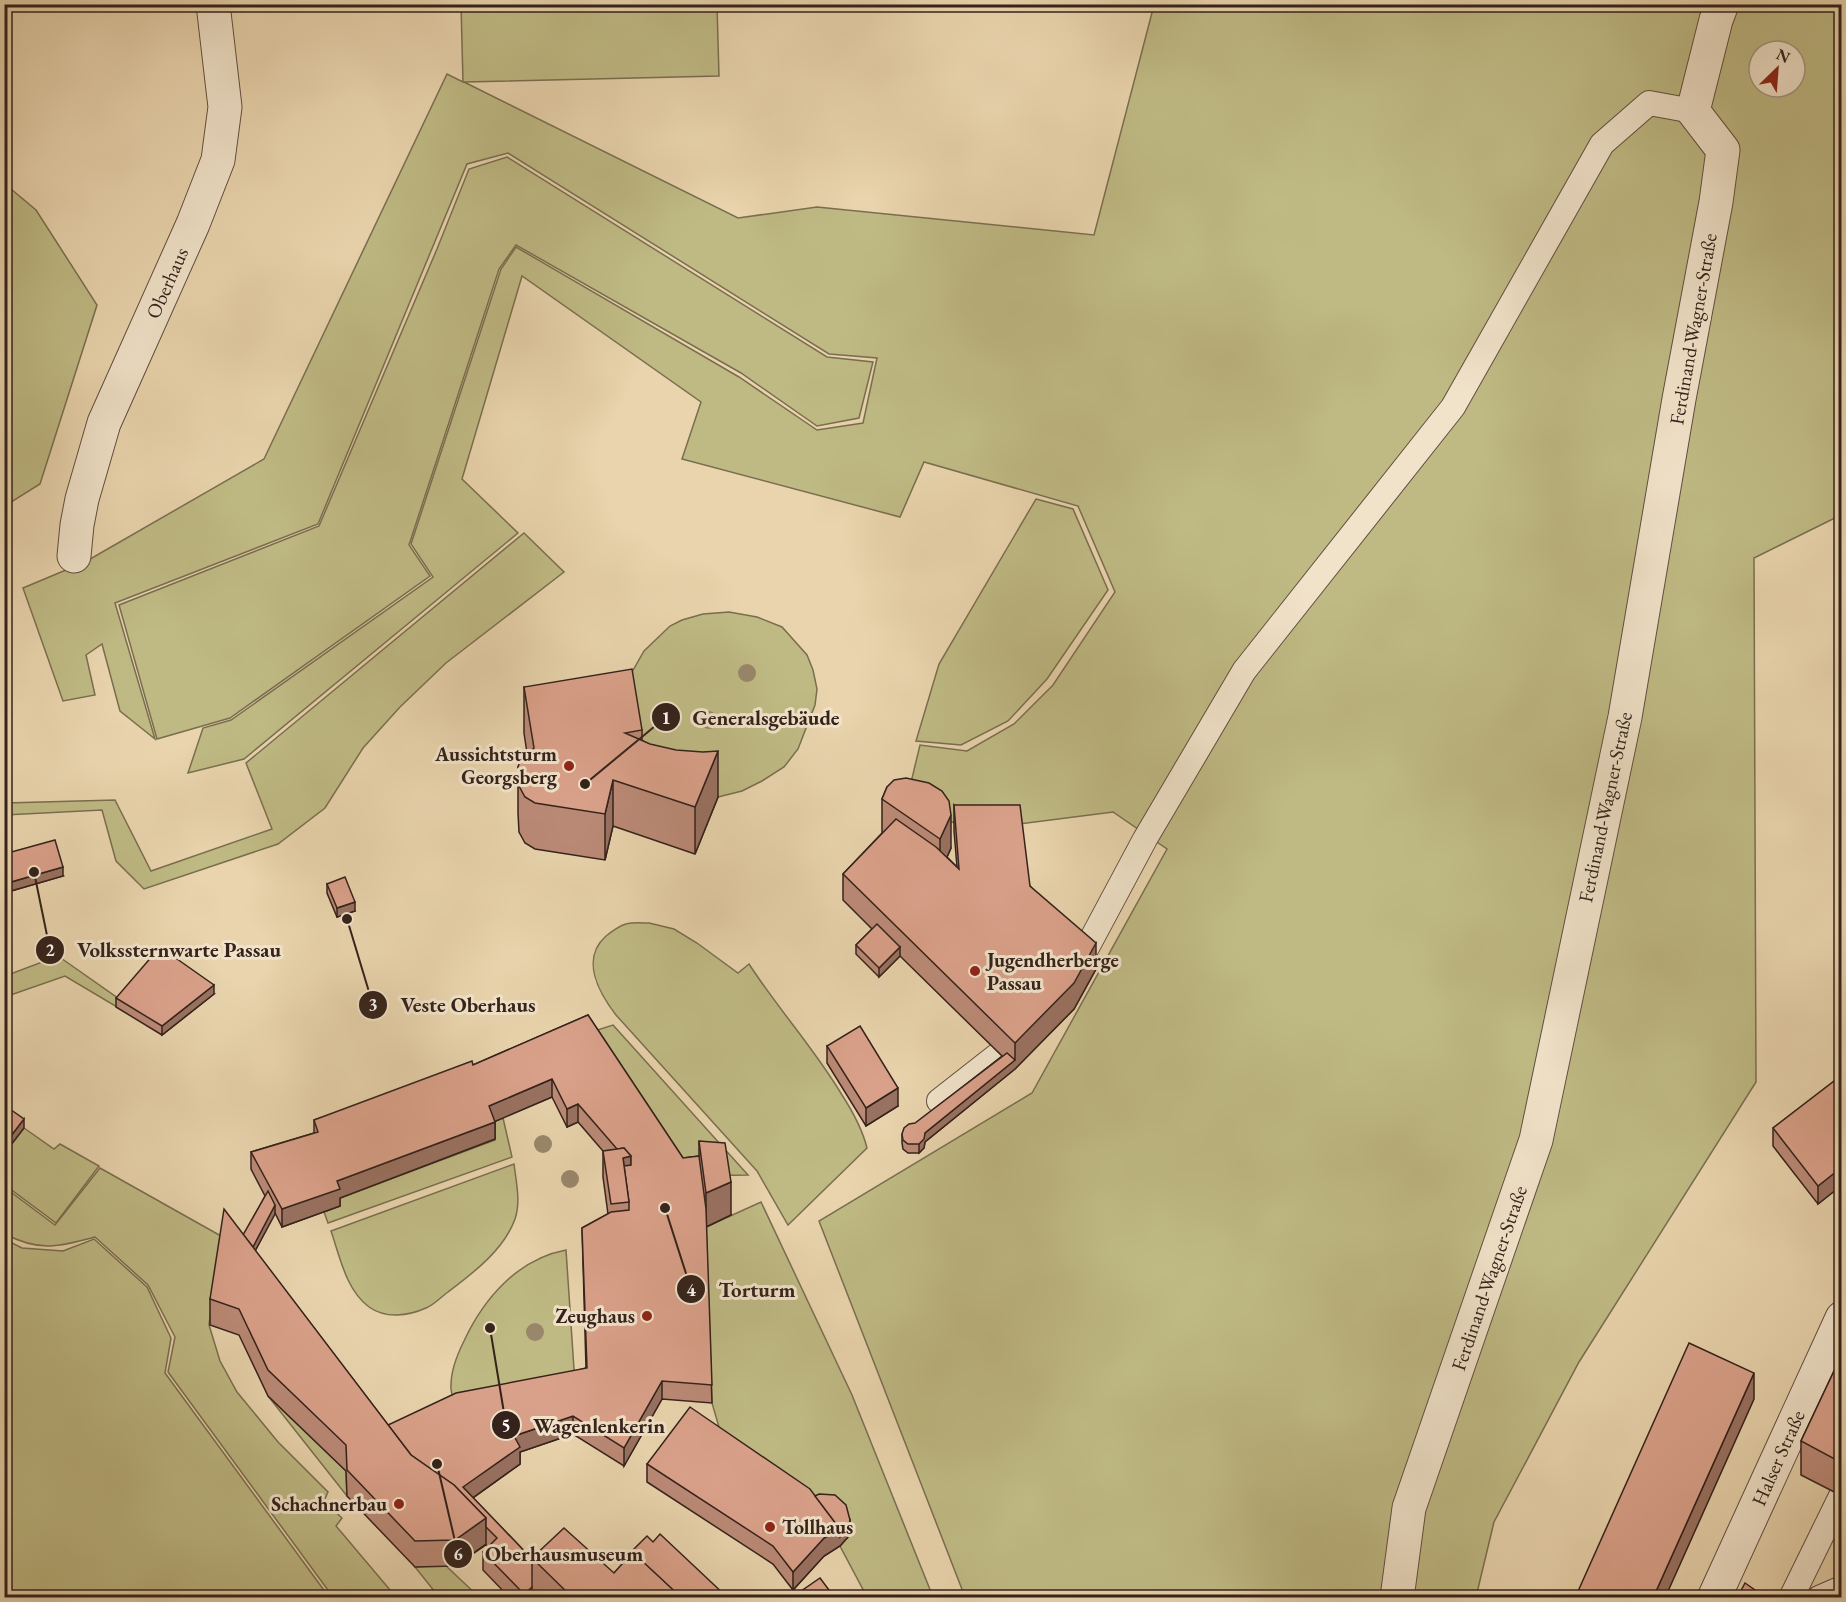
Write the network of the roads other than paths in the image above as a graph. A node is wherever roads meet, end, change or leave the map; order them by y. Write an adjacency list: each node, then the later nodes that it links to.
1 (213, 4): 4 (street, Oberhaus)
2 (1722, 4): 3 (street)
3 (1693, 111): 5 (lane); 11 (street, Ferdinand-Wagner-Straße)
4 (74, 556)
5 (1082, 957)
6 (999, 1054): 7 (lane)
7 (939, 1101)
8 (1842, 1318): 12 (street, Halser Straße)
9 (1841, 1496): 13 (lane)
10 (1842, 1588): 14 (lane)
11 (1397, 1598)
12 (1714, 1598)
13 (1791, 1598)
14 (1819, 1598)

